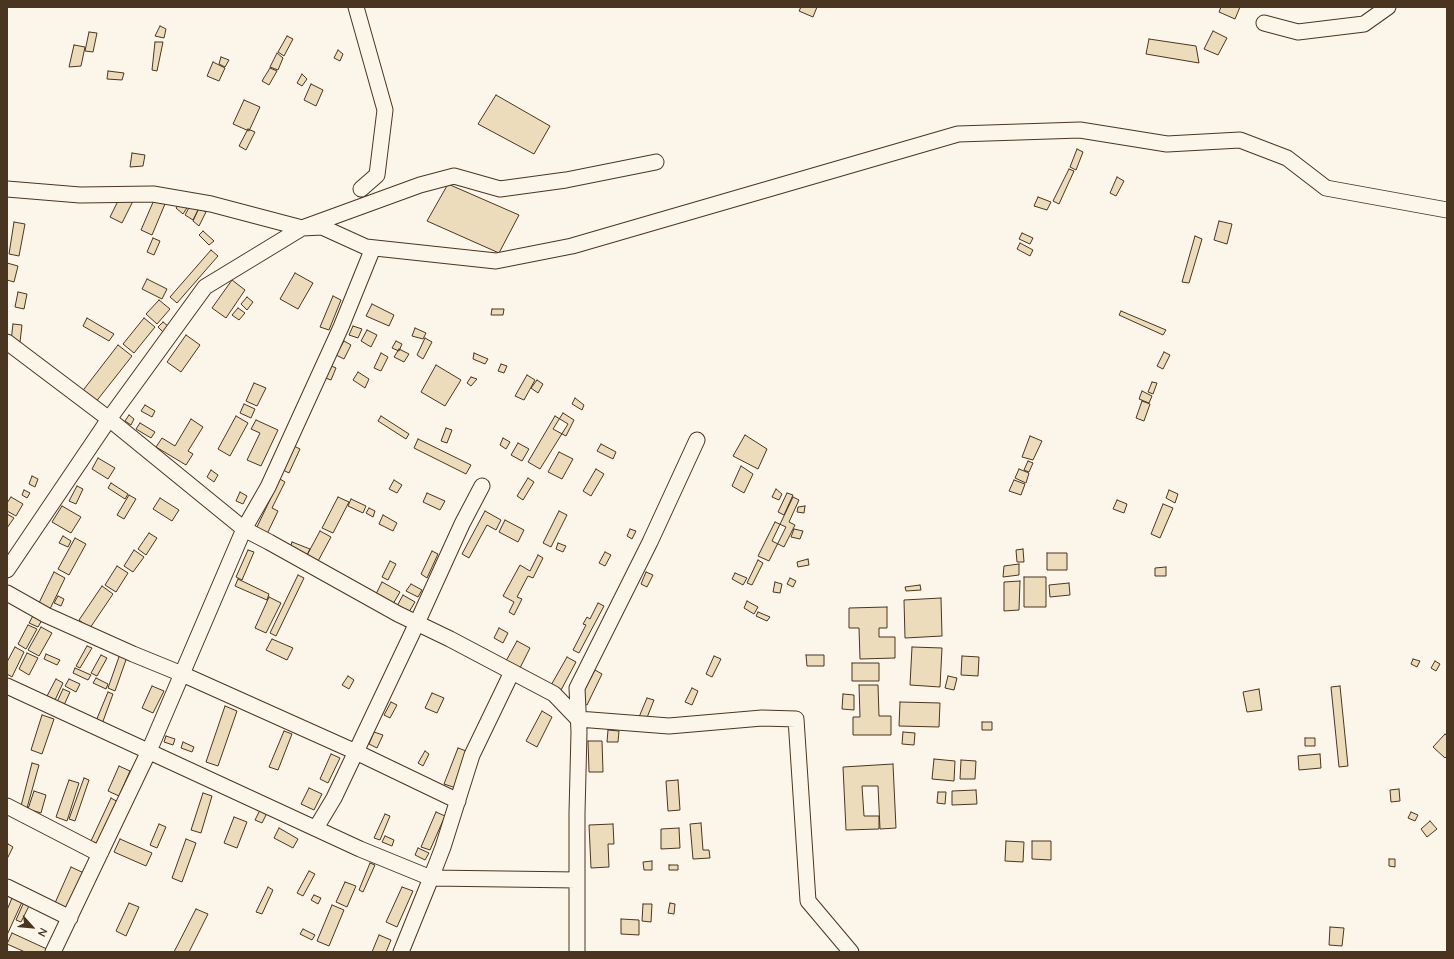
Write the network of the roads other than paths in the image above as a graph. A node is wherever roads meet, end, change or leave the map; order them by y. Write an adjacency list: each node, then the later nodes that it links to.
1 (356, 7): 6 (street)
2 (1388, 7): 3 (street)
3 (1264, 23)
4 (656, 162): 8 (street)
5 (7, 189): 8 (street)
6 (362, 189)
7 (1447, 210): 9 (street)
8 (302, 228): 9 (street); 11 (street)
9 (373, 248): 14 (street)
10 (7, 342): 11 (street)
11 (109, 419): 14 (street); 15 (street)
12 (696, 440): 21 (street)
13 (482, 486): 17 (street)
14 (244, 529): 17 (street); 19 (street)
15 (7, 570)
16 (7, 593): 19 (street)
17 (417, 623): 18 (street); 23 (street)
18 (512, 672): 21 (street); 24 (street)
19 (182, 674): 22 (street); 23 (street)
20 (7, 686): 22 (street)
21 (578, 719): 29 (street); 35 (street)
22 (149, 751): 26 (street); 27 (street)
23 (356, 752): 24 (street); 26 (street)
24 (458, 801): 28 (street)
25 (7, 806): 27 (street)
26 (316, 828): 28 (street)
27 (101, 852): 31 (street)
28 (432, 878): 29 (street); 33 (street)
29 (578, 880): 34 (street)
30 (7, 887): 31 (street)
31 (70, 918): 32 (street)
32 (53, 952)
33 (401, 952)
34 (577, 952)
35 (851, 952)

